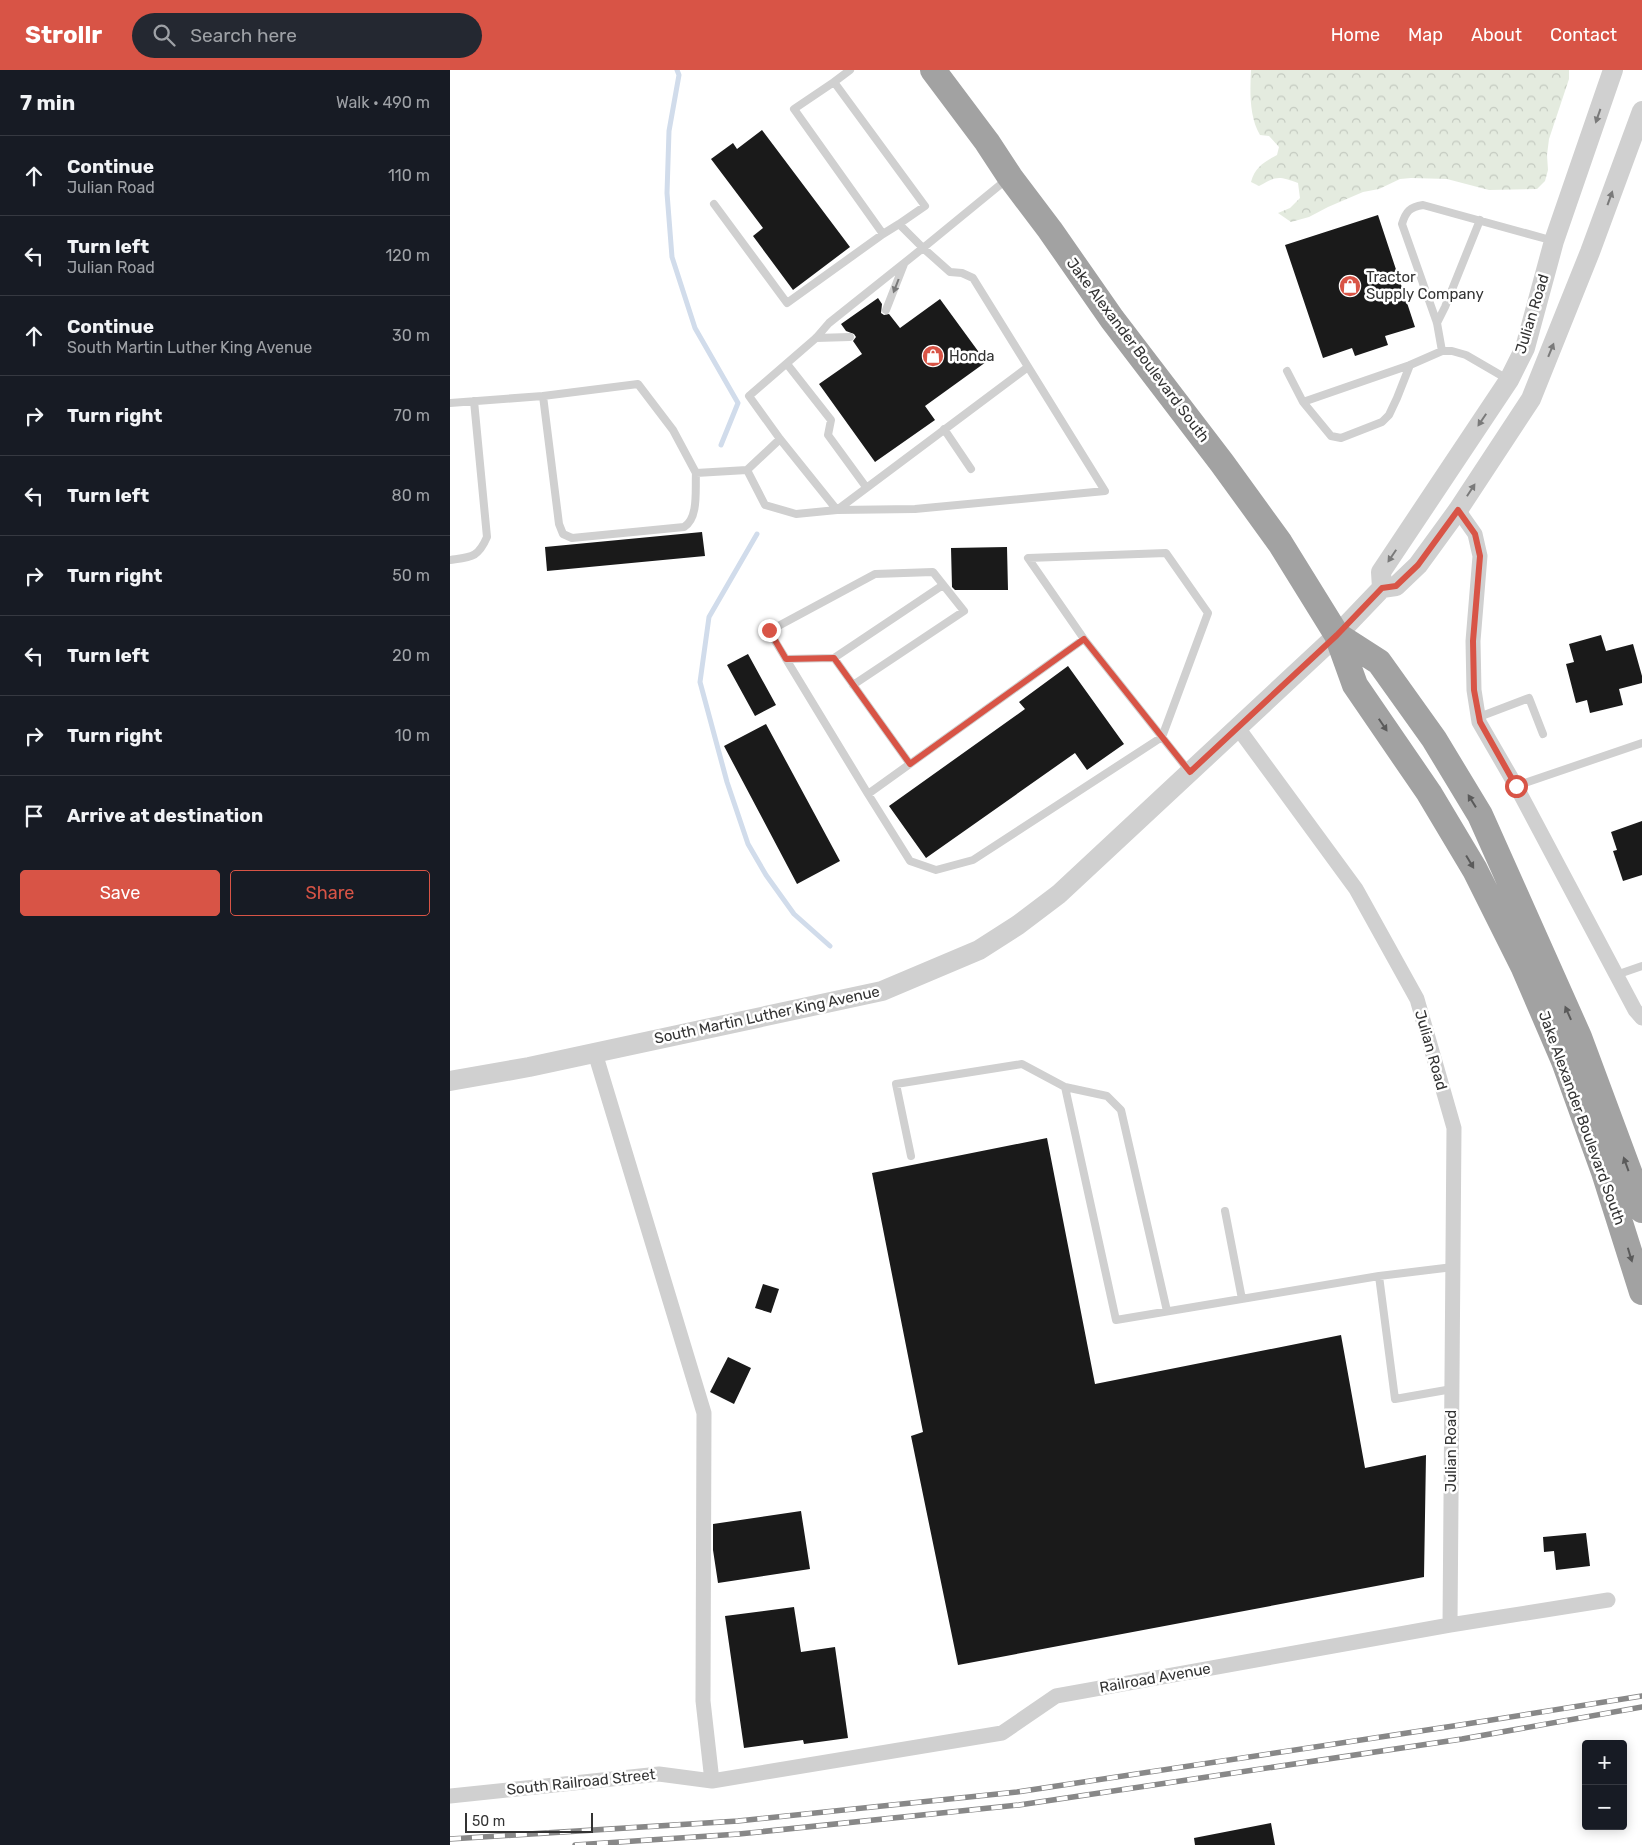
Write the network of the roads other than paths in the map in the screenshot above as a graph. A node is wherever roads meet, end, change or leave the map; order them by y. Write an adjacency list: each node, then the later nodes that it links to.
1 (850, 70): 4 (lane)
2 (933, 70): 6 (highway, Jake Alexander Boulevard South)
3 (1613, 70): 11 (street, Julian Road, one-way to 11)
4 (834, 82): 9 (lane); 10 (lane)
5 (1642, 111): 35 (street, Julian Road, one-way to 5)
6 (1010, 177): 12 (lane); 39 (highway, Jake Alexander Boulevard South)
7 (714, 204): 10 (lane)
8 (1480, 220): 11 (lane); 15 (lane); 15 (lane)
9 (899, 224): 10 (lane); 12 (lane)
10 (883, 234)
11 (1554, 241): 23 (street, Julian Road)
12 (922, 248): 13 (lane); 21 (lane)
13 (905, 262): 14 (lane, one-way to 14); 17 (lane)
14 (886, 310)
15 (1437, 323): 18 (lane)
16 (850, 337): 17 (lane)
17 (816, 338): 19 (lane)
18 (1442, 351): 20 (lane); 23 (lane)
19 (787, 364): 29 (lane); 33 (lane)
20 (1410, 365): 26 (lane); 26 (lane)
21 (1028, 367): 28 (lane); 34 (lane)
22 (1287, 371): 26 (lane)
23 (1509, 380): 38 (street, Julian Road, one-way to 38)
24 (543, 396): 25 (lane); 32 (lane); 32 (lane)
25 (474, 401): 27 (lane); 36 (lane)
26 (1303, 402)
27 (450, 403)
28 (944, 429): 30 (lane); 33 (lane)
29 (780, 439): 31 (lane); 34 (lane)
30 (971, 469)
31 (747, 470): 32 (lane); 34 (lane)
32 (696, 473)
33 (866, 487): 34 (lane)
34 (836, 510)
35 (1458, 510): 38 (street, Julian Road); 44 (street)
36 (450, 560)
37 (943, 585): 41 (lane); 42 (lane); 43 (lane)
38 (1382, 588): 39 (street, Julian Road)
39 (1337, 635): 45 (street, Julian Road); 60 (highway, Jake Alexander Boulevard South, one-way to 39); 64 (highway, Jake Alexander Boulevard South, one-way to 64)
40 (1084, 639): 47 (lane); 47 (lane); 49 (lane)
41 (834, 658): 42 (lane); 43 (lane)
42 (786, 659): 52 (lane)
43 (853, 685): 49 (lane)
44 (1479, 717): 46 (lane); 51 (street)
45 (1238, 728): 50 (street, South Martin Luther King Avenue); 62 (street, Julian Road)
46 (1543, 734)
47 (1162, 737): 50 (lane); 52 (lane)
48 (1642, 743): 51 (lane)
49 (910, 764): 52 (lane)
50 (1190, 772): 56 (street, South Martin Luther King Avenue)
51 (1516, 786): 54 (street)
52 (868, 794)
53 (1642, 966): 54 (lane)
54 (1616, 975): 55 (street)
55 (1642, 1018)
56 (595, 1053): 57 (street, South Martin Luther King Avenue); 70 (street)
57 (450, 1081)
58 (1065, 1087): 59 (lane); 66 (lane); 66 (lane)
59 (911, 1156)
60 (1642, 1210)
61 (1225, 1211): 65 (lane)
62 (1453, 1267): 63 (lane); 67 (street, Julian Road)
63 (1380, 1276): 65 (lane); 67 (lane)
64 (1642, 1292)
65 (1242, 1299): 66 (lane)
66 (1167, 1311)
67 (1452, 1389): 69 (street, Julian Road)
68 (1608, 1600): 69 (street, Railroad Avenue)
69 (1450, 1625): 70 (street, Railroad Avenue)
70 (712, 1780): 71 (street, South Railroad Street)
71 (450, 1796)

